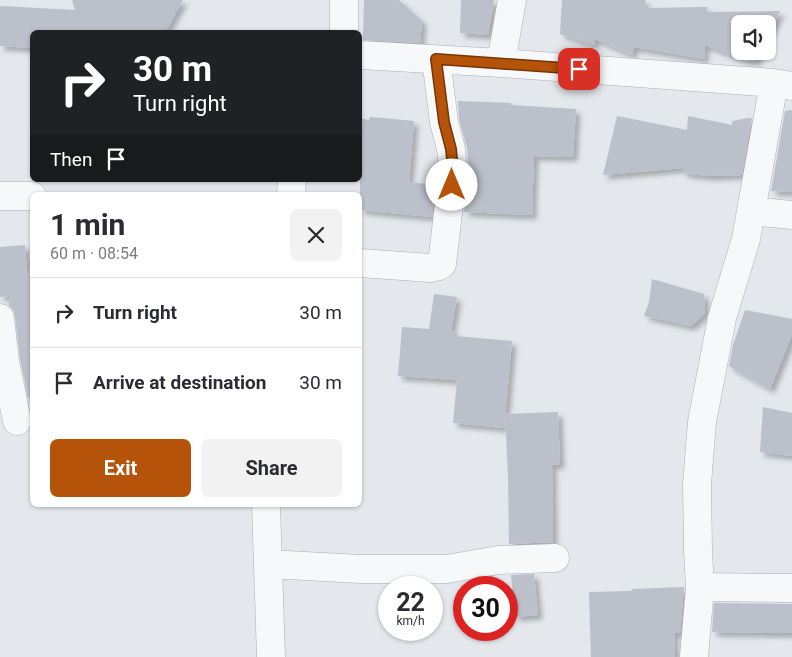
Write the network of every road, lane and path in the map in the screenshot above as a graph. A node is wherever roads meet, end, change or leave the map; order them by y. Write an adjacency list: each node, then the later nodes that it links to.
1 (344, 0): 3 (street)
2 (512, 0): 6 (street)
3 (344, 30)
4 (362, 55): 5 (street)
5 (436, 59): 6 (street); 12 (street)
6 (501, 63): 7 (street)
7 (783, 84): 10 (street)
8 (0, 196): 9 (street)
9 (30, 196)
10 (751, 212): 11 (street); 18 (street)
11 (792, 216)
12 (362, 263)
13 (0, 318): 14 (street)
14 (17, 421)
15 (266, 507): 17 (street)
16 (555, 558): 17 (street)
17 (268, 564): 20 (street)
18 (700, 587): 19 (street); 21 (street)
19 (792, 588)
20 (271, 657)
21 (694, 657)

